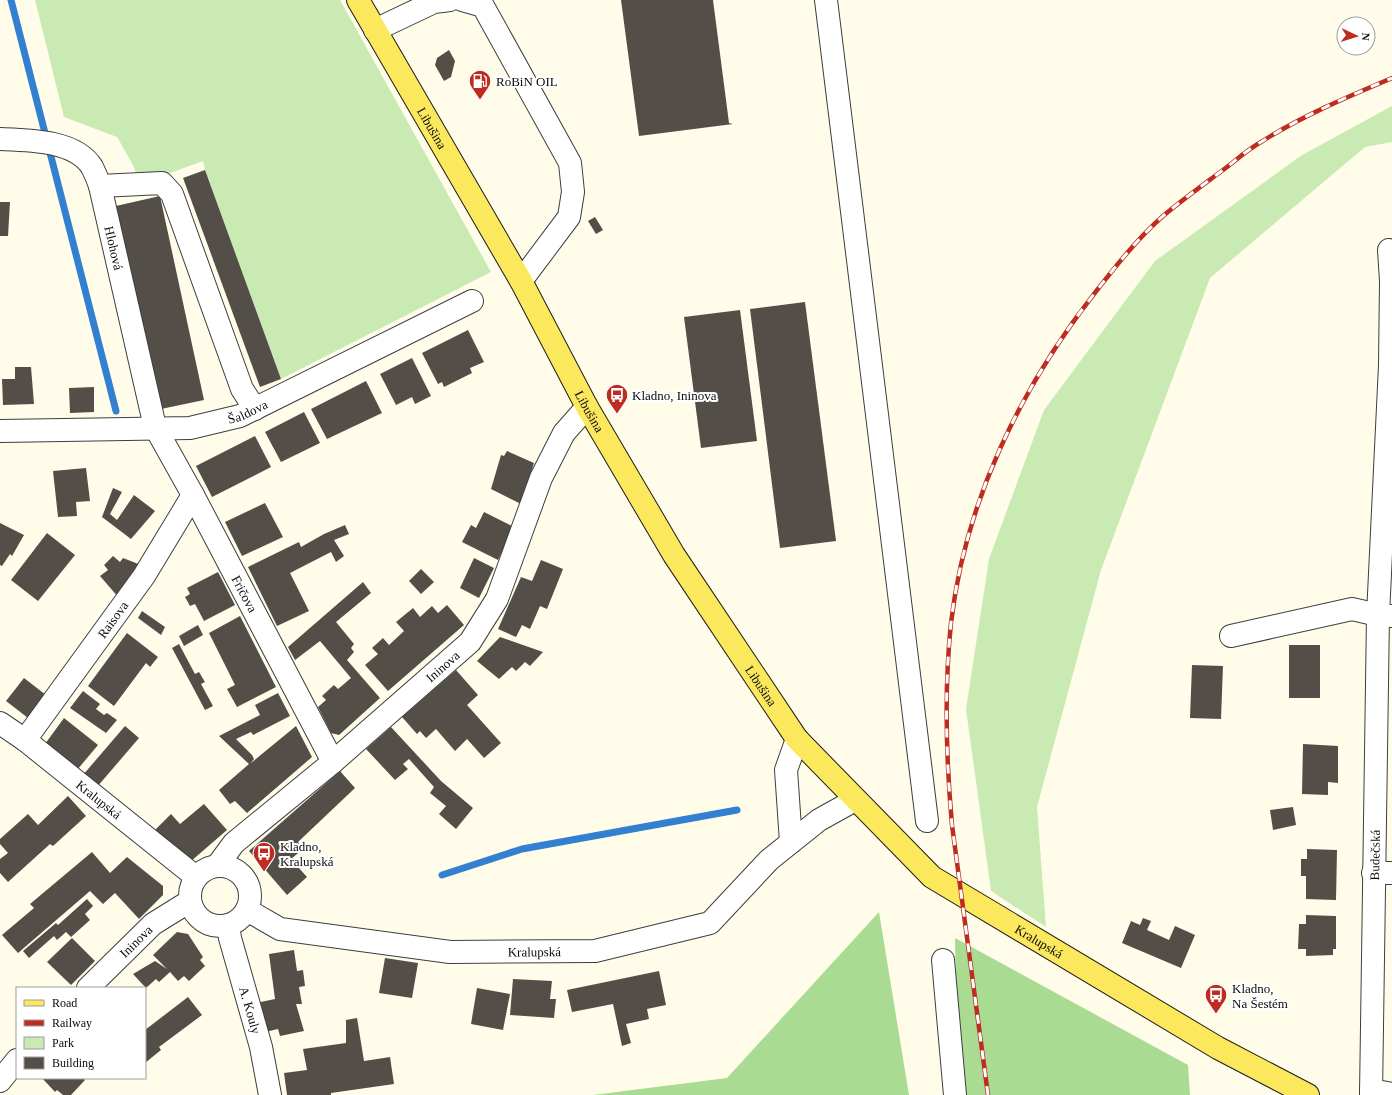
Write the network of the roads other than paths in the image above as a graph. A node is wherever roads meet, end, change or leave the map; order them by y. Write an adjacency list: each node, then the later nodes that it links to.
1 (358, 0): 5 (main road, Libušina)
2 (450, 0): 5 (street)
3 (462, 0): 9 (street)
4 (826, 0): 24 (street)
5 (375, 30): 9 (main road, Libušina)
6 (0, 140): 7 (street, Hlohová)
7 (100, 186): 13 (street); 14 (street, Hlohová)
8 (1389, 250): 11 (street, Budečská)
9 (521, 281): 12 (main road, Libušina)
10 (472, 302): 13 (street, Šaldova)
11 (1391, 365): 17 (street, Budečská)
12 (587, 406): 20 (main road, Libušina); 22 (street, Ininova)
13 (255, 409): 14 (street, Šaldova)
14 (155, 427): 15 (street, Šaldova); 16 (street, Fričova)
15 (0, 431)
16 (193, 495): 21 (street, Raisova); 22 (street, Fričova)
17 (1385, 616): 18 (street); 27 (street, Budečská)
18 (1231, 636)
19 (0, 723): 21 (street, Kralupská)
20 (797, 739): 23 (main road, Libušina); 25 (street)
21 (25, 740): 28 (street, Kralupská)
22 (333, 762): 26 (street, Ininova)
23 (855, 800): 25 (street, Kralupská); 40 (main road, Kralupská)
24 (927, 821)
25 (792, 842): 30 (street, Kralupská)
26 (216, 866): 28 (street, Ininova); 30 (street)
27 (1382, 873): 36 (street, Budečská)
28 (196, 877): 29 (street)
29 (190, 901): 31 (street); 33 (street, Ininova)
30 (247, 910): 31 (street)
31 (228, 925): 38 (street, A. Kouly)
32 (943, 960): 39 (street)
33 (89, 987)
34 (16, 1061): 35 (street)
35 (0, 1081)
36 (1371, 1092): 37 (street)
37 (1392, 1094)
38 (270, 1095)
39 (955, 1095)
40 (1308, 1095)

